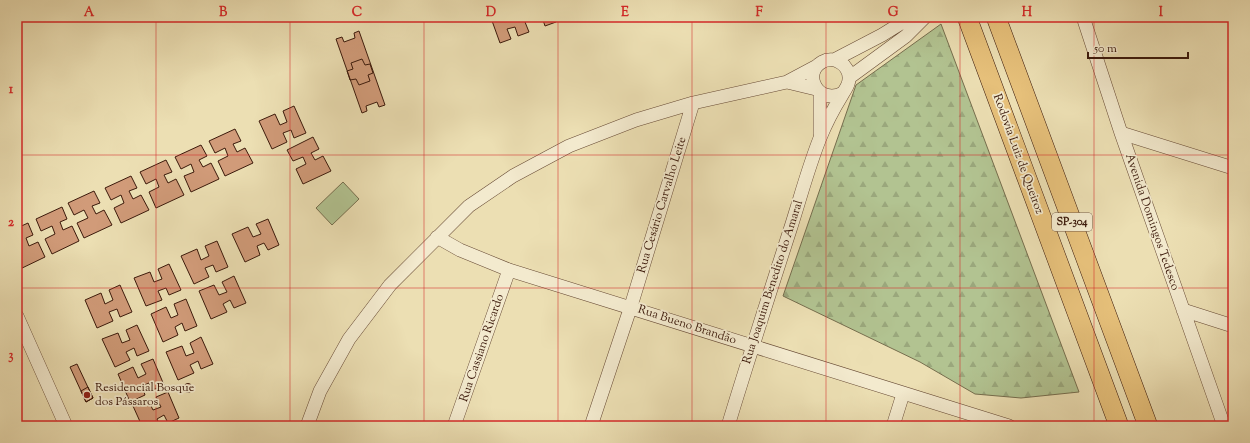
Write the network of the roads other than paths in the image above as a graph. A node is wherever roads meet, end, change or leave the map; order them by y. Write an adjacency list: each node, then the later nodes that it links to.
1 (910, 17): 6 (street)
2 (924, 17): 8 (street)
3 (996, 17): 32 (highway, SP-304)
4 (1083, 17): 13 (street, Avenida Domingos Tedesco)
5 (969, 21): 31 (highway, Rodovia Luiz de Queiroz / SP-304)
6 (834, 60): 7 (street); 8 (street)
7 (817, 66): 9 (street); 10 (street)
8 (850, 77): 11 (street)
9 (787, 82): 10 (street); 12 (street)
10 (818, 91): 11 (street); 14 (street, Rua Joaquim Benedito do Amaral)
11 (843, 93): 14 (street, Rua Joaquim Benedito do Amaral)
12 (694, 103): 16 (street); 18 (street, Rua Cesário Carvalho Leite)
13 (1121, 133): 15 (street); 19 (street, Avenida Domingos Tedesco)
14 (820, 138): 22 (street, Rua Joaquim Benedito do Amaral)
15 (1233, 168)
16 (437, 237): 17 (street, Rua Bueno Brandão); 25 (street)
17 (509, 270): 18 (street, Rua Bueno Brandão); 26 (street, Rua Cassiano Ricardo)
18 (631, 306): 22 (street, Rua Bueno Brandão); 27 (street, Rua Cesário Carvalho Leite)
19 (1183, 310): 21 (street); 33 (street, Avenida Domingos Tedesco)
20 (17, 316): 24 (street)
21 (1233, 326)
22 (752, 346): 23 (street, Rua Bueno Brandão); 28 (street, Rua Joaquim Benedito do Amaral)
23 (902, 394): 29 (street); 30 (street, Rua Bueno Brandão)
24 (66, 426)
25 (307, 426)
26 (454, 426)
27 (591, 426)
28 (728, 426)
29 (892, 426)
30 (1009, 426)
31 (1119, 426)
32 (1148, 426)
33 (1224, 426)

